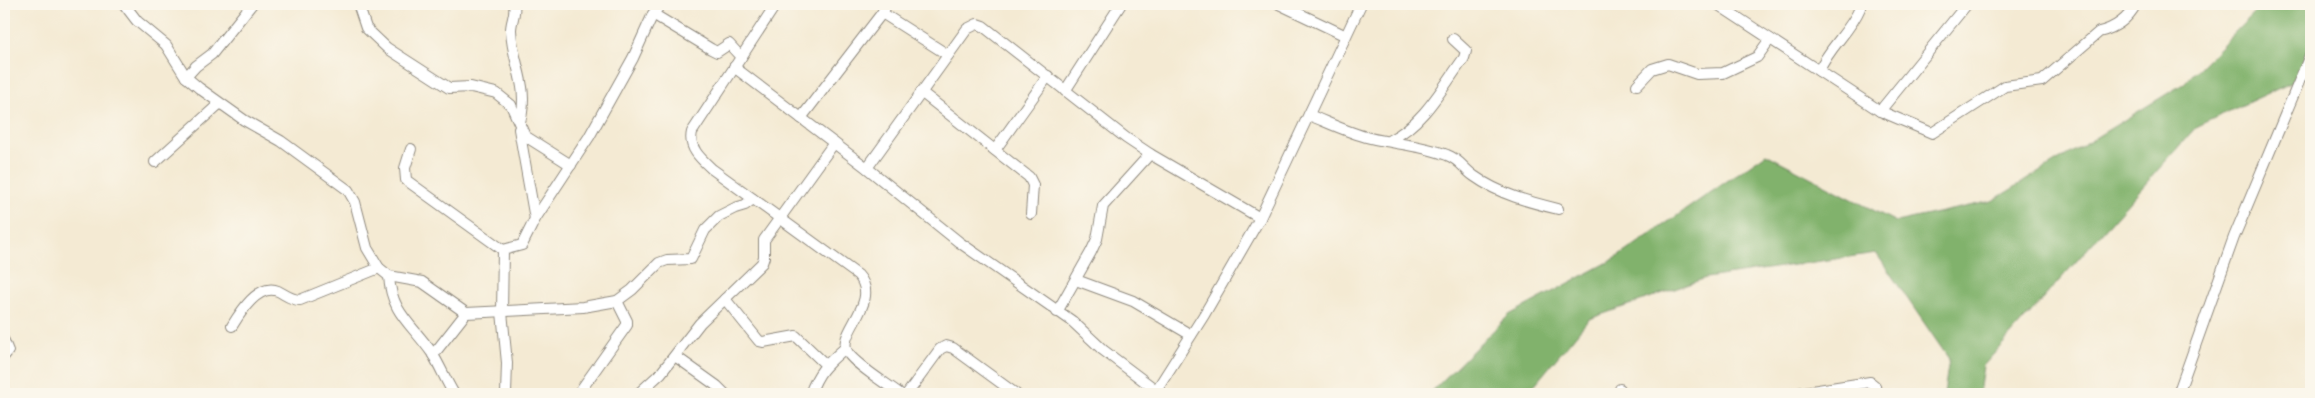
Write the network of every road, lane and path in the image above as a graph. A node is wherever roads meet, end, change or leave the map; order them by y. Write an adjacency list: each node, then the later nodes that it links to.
1 (124, 4): 25 (street)
2 (252, 4): 25 (street)
3 (358, 4): 30 (street)
4 (514, 4): 34 (street)
5 (661, 4): 15 (street)
6 (776, 4): 21 (street)
7 (1121, 4): 27 (street)
8 (1279, 4): 16 (street)
9 (1361, 4): 16 (street)
10 (1717, 4): 18 (street)
11 (1859, 4): 23 (street)
12 (1967, 4): 31 (street)
13 (2136, 4): 31 (street)
14 (884, 8): 20 (street); 33 (street)
15 (653, 14): 21 (street); 41 (street)
16 (1344, 35): 32 (street)
17 (1453, 39): 35 (street)
18 (1770, 39): 23 (street); 26 (street)
19 (2311, 53): 78 (street)
20 (948, 55): 24 (street); 28 (street)
21 (741, 56): 22 (street)
22 (734, 67): 33 (street); 43 (street)
23 (1819, 71): 31 (street)
24 (1048, 76): 27 (street); 38 (street)
25 (186, 77): 29 (street)
26 (1638, 85)
27 (1065, 91): 39 (street)
28 (921, 92): 38 (street); 42 (street)
29 (219, 104): 40 (street); 50 (street)
30 (516, 111): 34 (street); 48 (street)
31 (1880, 111)
32 (1309, 115): 35 (street); 47 (street)
33 (801, 118): 36 (street)
34 (520, 122): 41 (street)
35 (1390, 140): 44 (street)
36 (834, 143): 42 (street); 46 (street)
37 (412, 149): 49 (street)
38 (994, 150): 45 (street)
39 (1150, 154): 47 (street); 52 (street)
40 (155, 162)
41 (571, 165): 48 (street)
42 (867, 168): 56 (street)
43 (753, 199): 46 (street); 54 (street)
44 (1558, 208)
45 (1031, 214)
46 (780, 217): 53 (street); 61 (street)
47 (1260, 218): 59 (street)
48 (535, 219): 49 (street)
49 (504, 250): 55 (street)
50 (379, 268): 51 (street); 58 (street)
51 (389, 276): 57 (street); 62 (street)
52 (1076, 280): 56 (street); 59 (street)
53 (725, 299): 64 (street); 65 (street)
54 (617, 301): 55 (street); 69 (street)
55 (502, 312): 57 (street); 68 (street)
56 (1057, 312): 66 (street)
57 (466, 313): 62 (street)
58 (232, 326)
59 (1191, 335): 66 (street)
60 (4, 341): 63 (street)
61 (845, 348): 65 (street); 73 (street)
62 (433, 355): 67 (street)
63 (4, 356)
64 (675, 356): 70 (street); 71 (street)
65 (826, 365): 72 (street)
66 (1155, 392)
67 (454, 394)
68 (506, 394)
69 (578, 394)
70 (638, 394)
71 (725, 394)
72 (810, 394)
73 (900, 394)
74 (907, 394): 75 (street)
75 (1016, 394)
76 (1792, 394): 77 (street)
77 (1876, 394)
78 (2178, 394)

